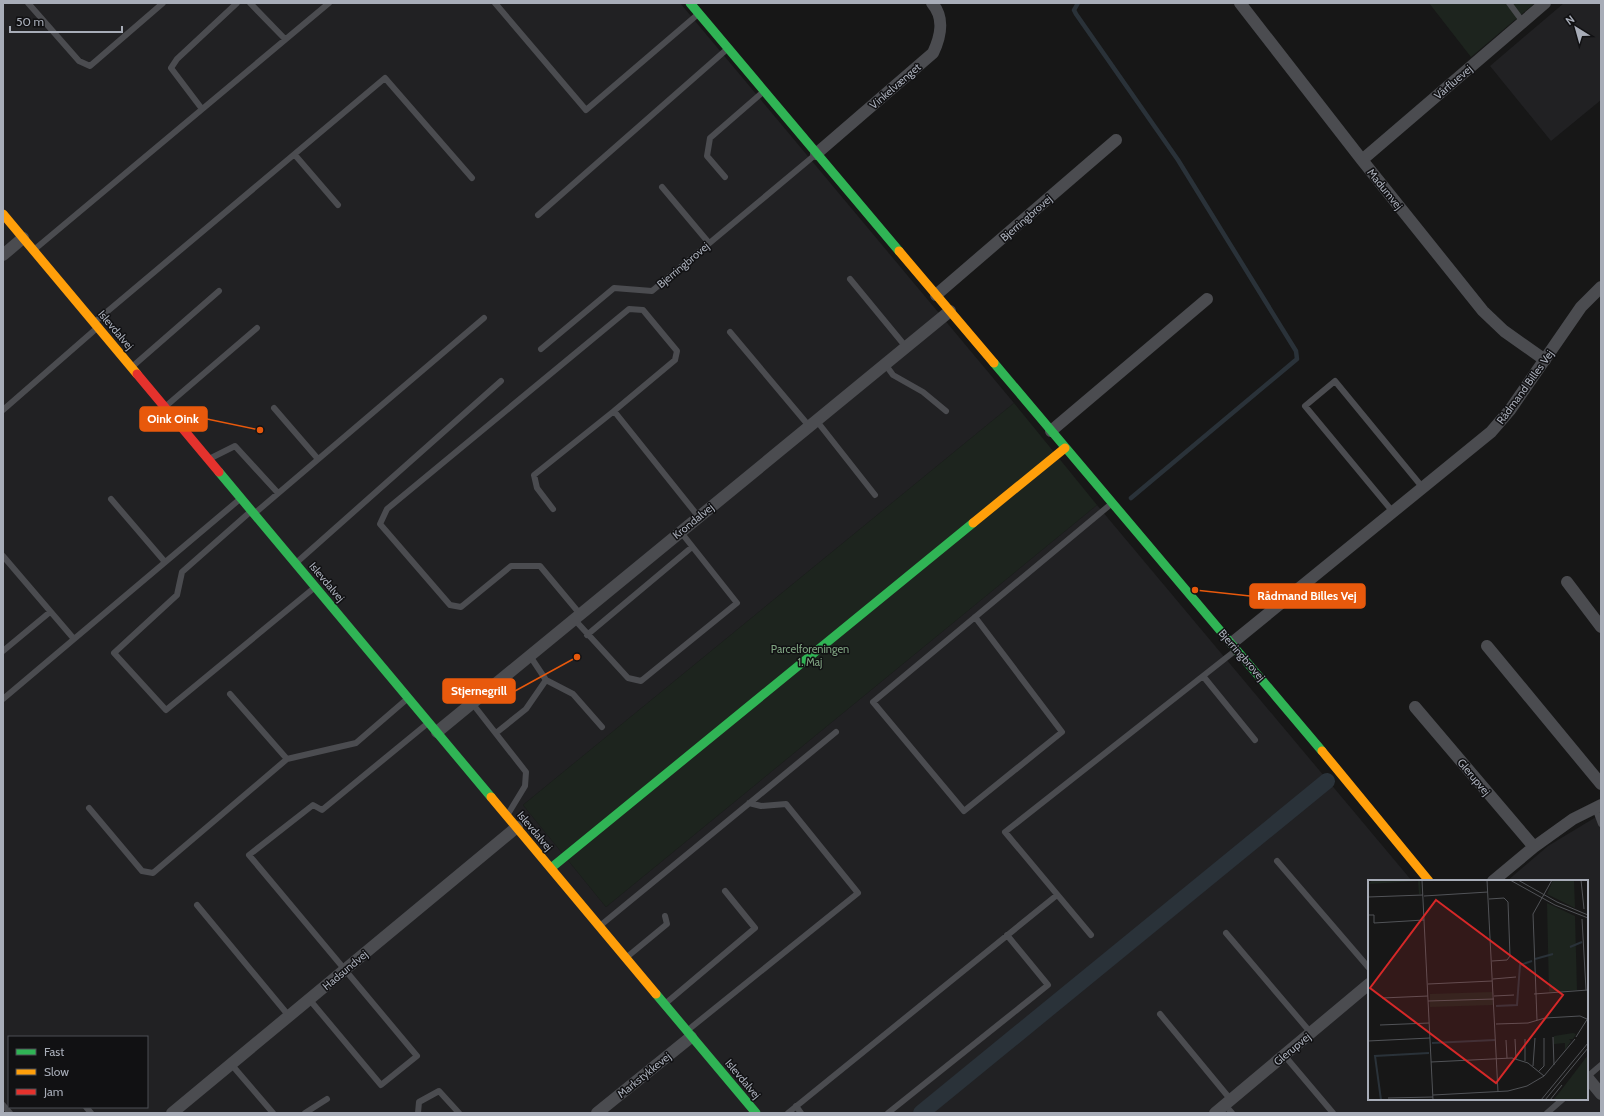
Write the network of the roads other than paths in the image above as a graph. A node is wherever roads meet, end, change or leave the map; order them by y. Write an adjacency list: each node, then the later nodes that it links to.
1 (28, 3): 2 (lane)
2 (163, 3)
3 (237, 3): 17 (lane)
4 (250, 3): 14 (lane)
5 (329, 3): 14 (lane)
6 (495, 3): 12 (lane)
7 (690, 3): 12 (street, Bjerringbrovej)
8 (932, 3): 19 (street, Vinkelvænget)
9 (1240, 3): 21 (street, Madumvej)
10 (1509, 3): 13 (lane)
11 (1545, 3): 13 (street, Vårfluevej)
12 (699, 14): 15 (street, Bjerringbrovej)
13 (1523, 22): 21 (street, Vårfluevej)
14 (285, 39): 17 (lane)
15 (728, 49): 16 (street, Bjerringbrovej); 27 (lane)
16 (764, 92): 19 (street, Bjerringbrovej); 22 (lane)
17 (202, 109): 30 (lane)
18 (1116, 140): 35 (street, Bjerringbrovej)
19 (816, 154): 29 (lane, Bjerringbrovej); 35 (street, Bjerringbrovej)
20 (295, 155): 23 (lane); 25 (lane); 39 (lane)
21 (1362, 160): 44 (street, Madumvej)
22 (724, 177)
23 (472, 178)
24 (662, 187): 29 (lane)
25 (338, 205)
26 (3, 214): 28 (street, Islevdalvej)
27 (538, 215)
28 (23, 238): 30 (street, Islevdalvej); 31 (street)
29 (709, 243): 43 (lane, Bjerringbrovej)
30 (33, 250): 39 (street, Islevdalvej)
31 (3, 254)
32 (850, 279): 42 (lane)
33 (1601, 287): 44 (street, Rådmand Billes Vej)
34 (219, 292): 46 (lane)
35 (936, 296): 37 (street, Bjerringbrovej)
36 (1207, 299): 54 (street)
37 (950, 311): 42 (street, Krondalvej); 54 (street, Bjerringbrovej)
38 (484, 318): 56 (lane)
39 (96, 325): 46 (street, Islevdalvej); 50 (lane)
40 (257, 328): 48 (lane)
41 (730, 332): 53 (lane)
42 (906, 347): 45 (street, Krondalvej)
43 (541, 349)
44 (1545, 360): 58 (street, Rådmand Billes Vej)
45 (885, 364): 51 (lane); 53 (street, Krondalvej)
46 (132, 367): 48 (street, Islevdalvej)
47 (501, 381): 72 (lane, Islevdalvej)
48 (164, 407): 57 (street, Islevdalvej)
49 (274, 408): 56 (lane)
50 (3, 410)
51 (946, 411)
52 (614, 412): 64 (lane); 67 (lane); 76 (lane)
53 (812, 423): 60 (lane); 67 (street, Krondalvej)
54 (1051, 431): 55 (street, Bjerringbrovej)
55 (1066, 448): 63 (street, Bjerringbrovej); 108 (street)
56 (318, 459): 59 (lane)
57 (209, 460): 59 (lane); 61 (street, Islevdalvej)
58 (1423, 488): 66 (street, Rådmand Billes Vej); 66 (lane)
59 (278, 493): 65 (lane)
60 (875, 495)
61 (241, 498): 65 (street, Islevdalvej); 71 (lane)
62 (112, 499): 71 (lane)
63 (1112, 503): 77 (lane); 81 (street, Bjerringbrovej)
64 (554, 509)
65 (253, 512): 72 (street, Islevdalvej); 74 (lane)
66 (1393, 512): 81 (street, Rådmand Billes Vej)
67 (698, 516): 68 (street, Krondalvej)
68 (680, 531): 69 (lane); 76 (street, Krondalvej)
69 (692, 547): 79 (lane); 79 (lane)
70 (3, 556): 75 (lane)
71 (165, 562): 80 (lane)
72 (296, 564): 74 (street, Islevdalvej)
73 (1567, 582): 78 (street)
74 (315, 587): 88 (street, Islevdalvej)
75 (50, 612): 80 (lane); 83 (lane)
76 (577, 617): 79 (lane); 84 (street, Krondalvej)
77 (975, 617): 77 (lane)
78 (1601, 627)
79 (587, 635)
80 (74, 639): 89 (lane)
81 (1235, 646): 85 (lane); 109 (street, Bjerringbrovej)
82 (1487, 646): 99 (street)
83 (3, 651)
84 (530, 656): 86 (lane); 90 (street, Krondalvej)
85 (1203, 676): 97 (lane); 112 (lane)
86 (546, 680): 93 (lane); 96 (lane)
87 (230, 694): 98 (lane)
88 (408, 698): 92 (street, Islevdalvej); 98 (lane)
89 (3, 699)
90 (472, 703): 94 (street, Krondalvej); 96 (lane)
91 (1415, 707): 106 (street, Glerupvej)
92 (429, 722): 94 (street, Islevdalvej); 121 (lane)
93 (602, 728)
94 (437, 732): 103 (street, Islevdalvej)
95 (836, 732): 100 (lane)
96 (496, 733): 103 (lane)
97 (1255, 740)
98 (287, 759): 102 (lane)
99 (1601, 784)
100 (749, 803): 115 (lane); 128 (lane)
101 (1598, 807): 104 (lane); 106 (street)
102 (90, 808)
103 (507, 815): 105 (street, Islevdalvej)
104 (1601, 824)
105 (517, 827): 108 (street, Islevdalvej); 121 (street, Hadsundvej)
106 (1534, 847): 110 (street)
107 (1277, 861): 120 (lane)
108 (551, 868): 115 (street, Islevdalvej)
109 (1428, 880)
110 (1493, 880)
111 (725, 891): 124 (lane)
112 (1057, 895): 117 (lane); 118 (lane)
113 (196, 905): 126 (lane)
114 (665, 916): 119 (lane)
115 (599, 926): 119 (street, Islevdalvej)
116 (1226, 933): 127 (lane)
117 (1091, 935)
118 (1007, 936): 138 (lane); 150 (lane)
119 (626, 958): 124 (street, Islevdalvej)
120 (1368, 967)
121 (346, 969): 123 (street, Hadsundvej); 123 (lane)
122 (1368, 985): 127 (street, Glerupvej)
123 (309, 1000): 126 (street, Hadsundvej)
124 (664, 1004): 128 (street, Islevdalvej)
125 (1160, 1014): 139 (lane)
126 (289, 1016): 130 (street, Hadsundvej)
127 (1311, 1033): 129 (street, Glerupvej)
128 (689, 1034): 146 (street, Markstykkevej); 147 (street, Islevdalvej)
129 (1284, 1055): 139 (street, Glerupvej); 152 (lane)
130 (231, 1064): 141 (street, Hadsundvej); 142 (lane)
131 (1601, 1065): 132 (lane)
132 (1588, 1076)
133 (1588, 1078): 134 (street)
134 (1601, 1094)
135 (327, 1099): 143 (lane)
136 (1562, 1100): 153 (lane)
137 (3, 1105): 140 (lane)
138 (796, 1106): 148 (lane); 149 (lane)
139 (1229, 1106): 151 (street, Glerupvej)
140 (10, 1113)
141 (172, 1113)
142 (273, 1113)
143 (305, 1113)
144 (418, 1113): 145 (lane)
145 (459, 1113)
146 (597, 1113)
147 (756, 1113)
148 (788, 1113)
149 (801, 1113)
150 (888, 1113)
151 (1215, 1113)
152 (1333, 1113)
153 (1548, 1113)

